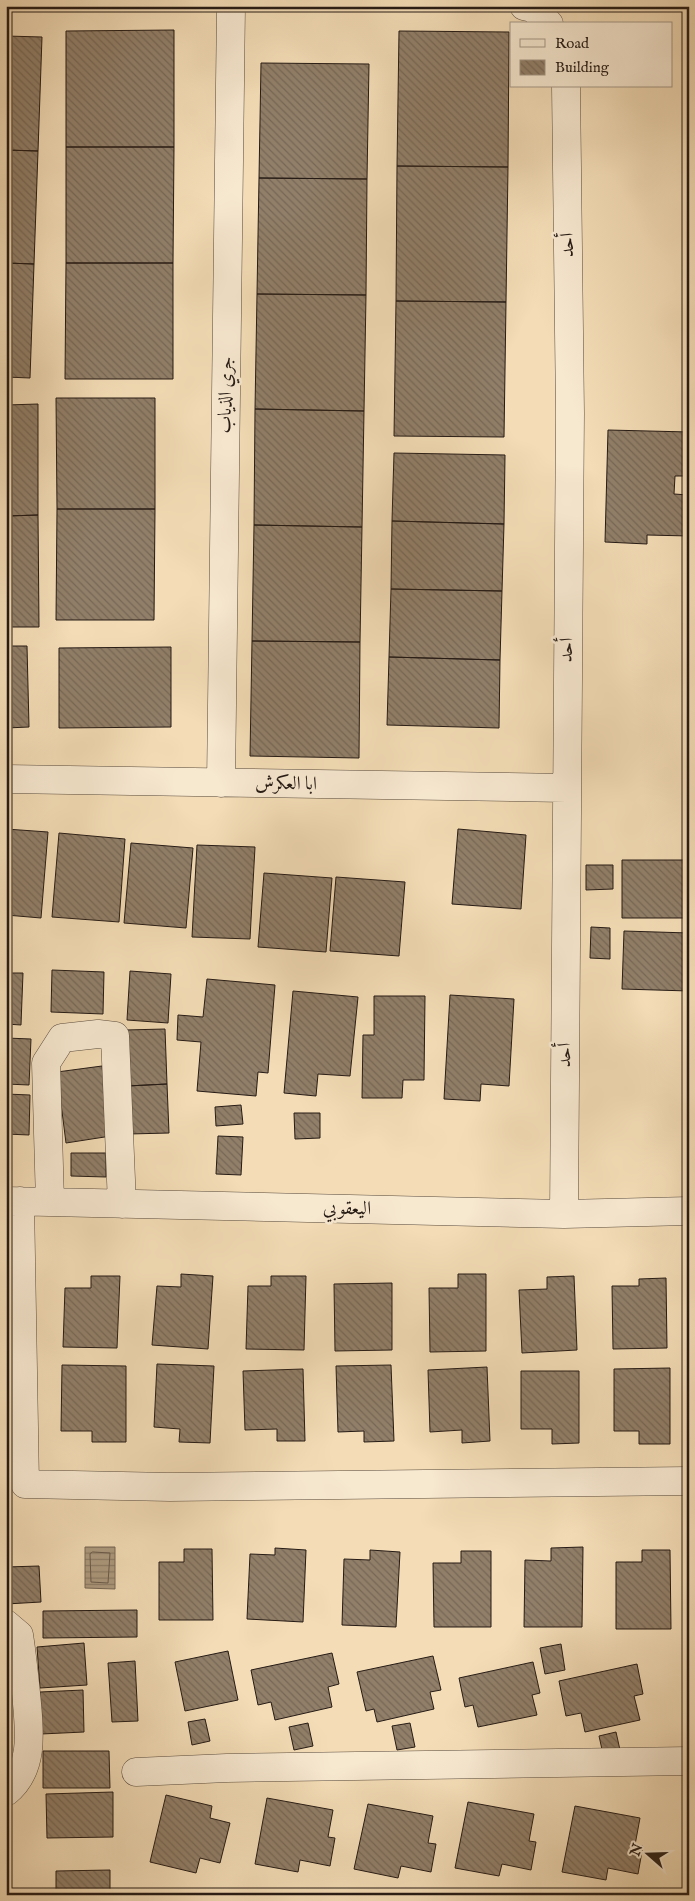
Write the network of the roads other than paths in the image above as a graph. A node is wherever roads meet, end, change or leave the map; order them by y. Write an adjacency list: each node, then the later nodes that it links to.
1 (231, 6): 6 (street, جري الذياب)
2 (524, 6): 3 (street)
3 (547, 22)
4 (566, 88): 7 (street, أحد)
5 (6, 779): 6 (street, ابا العكرش)
6 (221, 783): 7 (street, ابا العكرش)
7 (566, 788): 12 (street, أحد)
8 (13, 1201): 9 (street, اليعقوبي); 13 (street)
9 (50, 1202): 10 (street, اليعقوبي); 10 (street)
10 (122, 1204): 12 (street, اليعقوبي)
11 (689, 1211): 12 (street, اليعقوبي)
12 (564, 1214)
13 (689, 1480)
14 (6, 1624): 17 (street)
15 (689, 1761): 16 (street)
16 (136, 1772)
17 (6, 1792)

